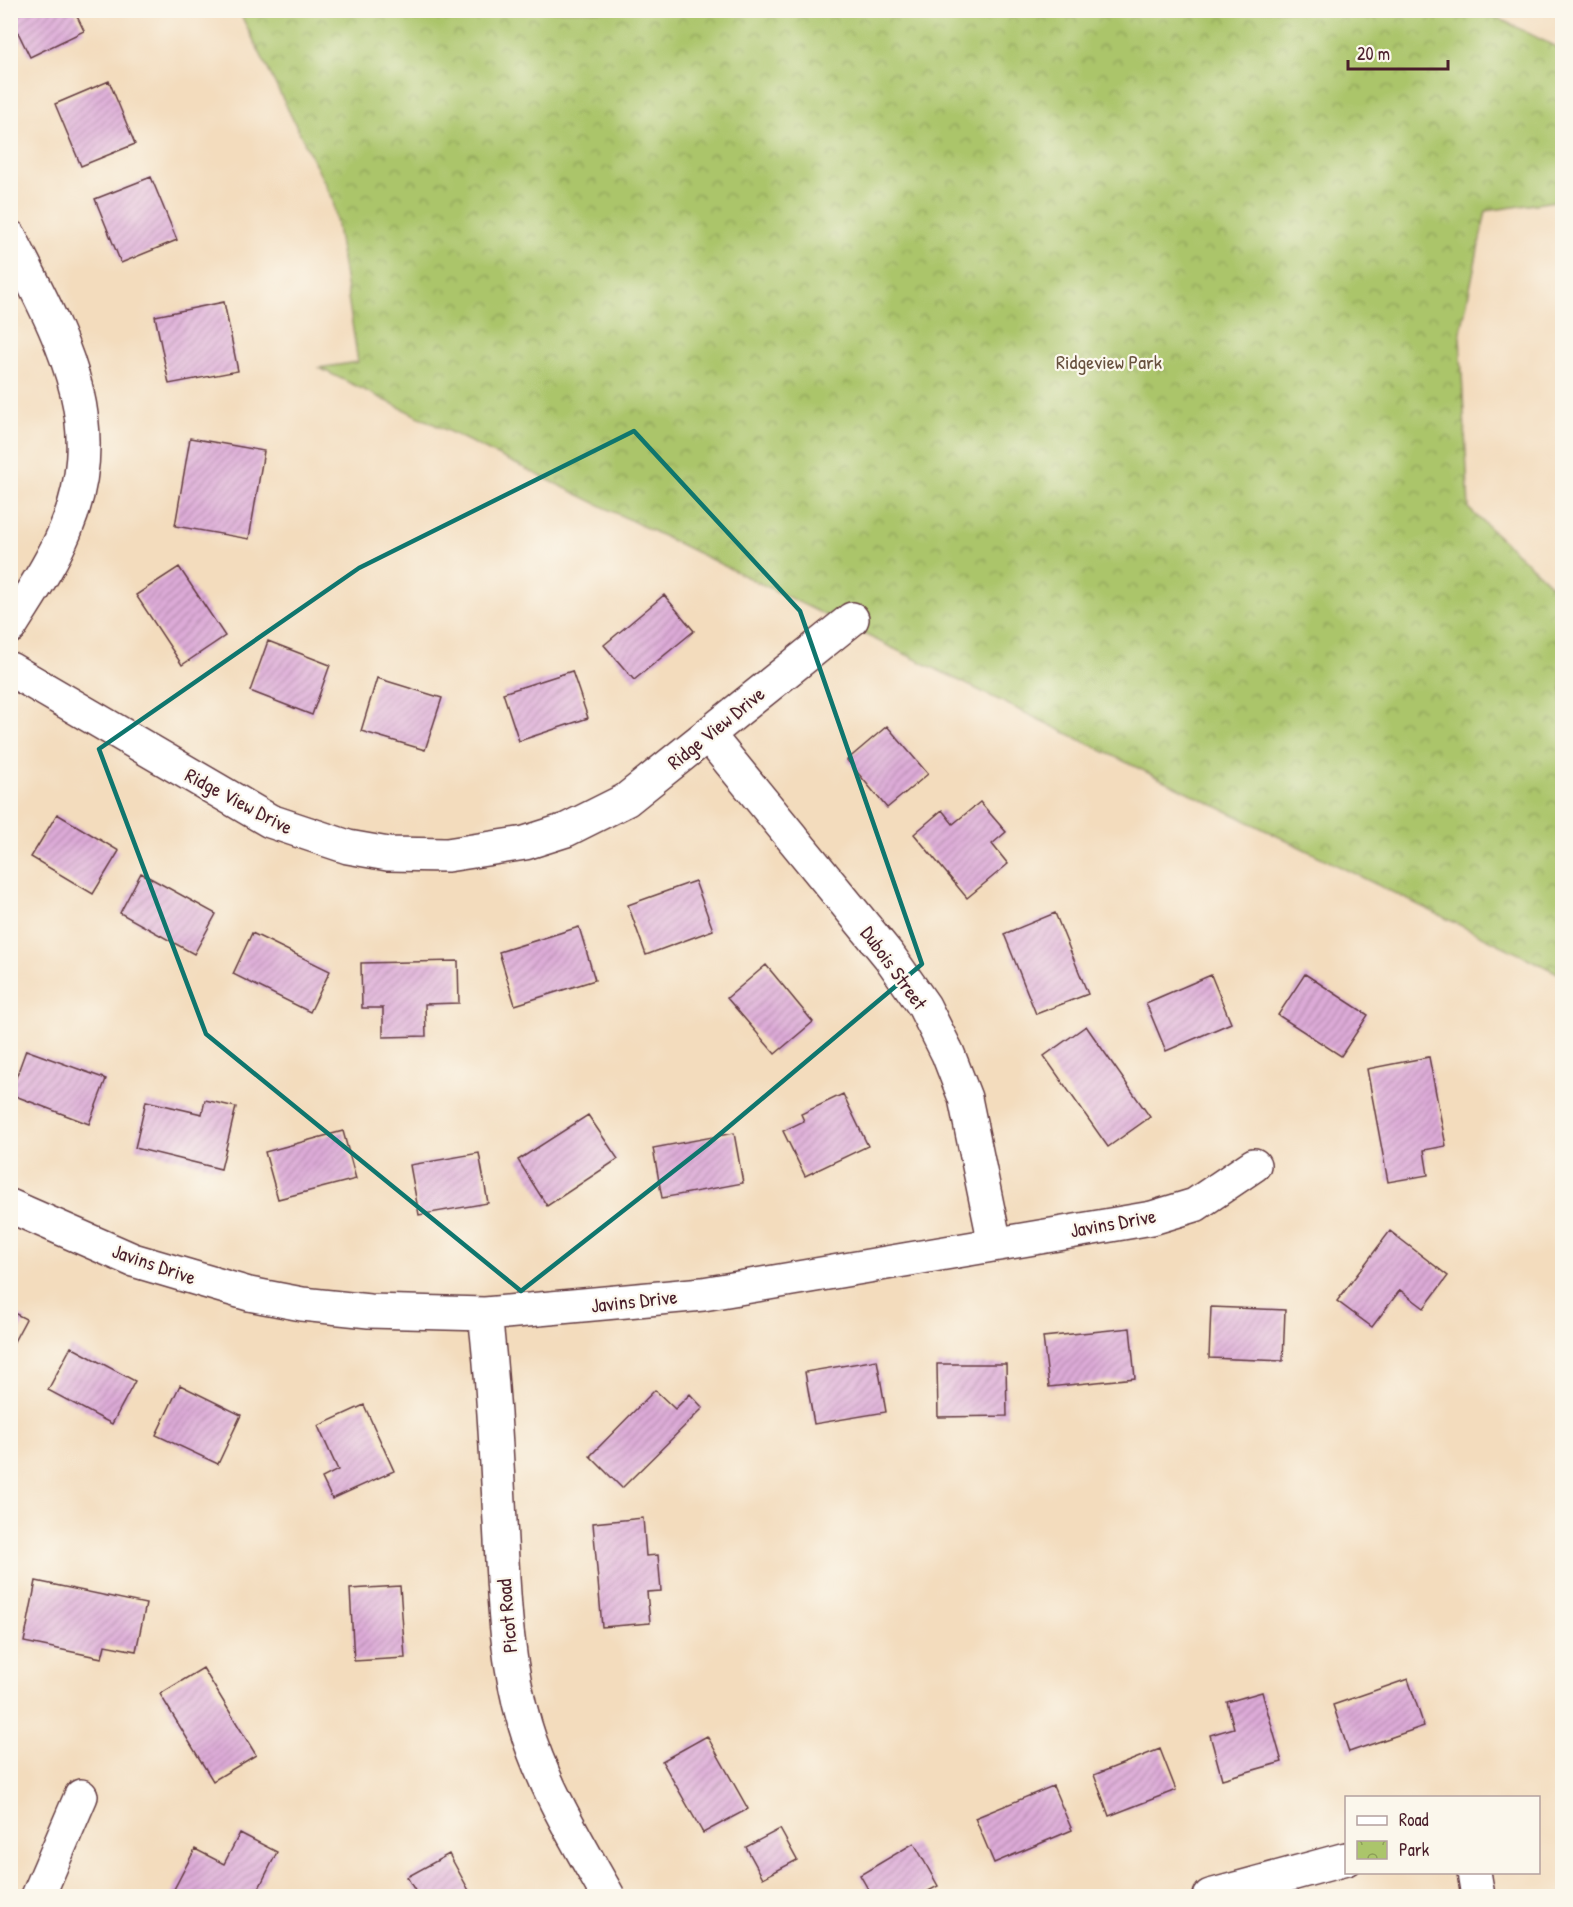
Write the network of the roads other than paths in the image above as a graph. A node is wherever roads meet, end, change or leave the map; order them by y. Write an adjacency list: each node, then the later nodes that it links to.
1 (10, 237): 3 (street)
2 (852, 619): 5 (street, Ridge View Drive)
3 (10, 627)
4 (10, 669): 5 (street, Ridge View Drive)
5 (708, 735): 8 (street, Dubois Street)
6 (1254, 1165): 8 (street, Javins Drive)
7 (10, 1206): 9 (street, Javins Drive)
8 (995, 1244): 9 (street, Javins Drive)
9 (485, 1314): 14 (street, Picot Road)
10 (81, 1796): 13 (street)
11 (1345, 1860): 15 (street)
12 (1474, 1874): 16 (street)
13 (38, 1896)
14 (608, 1896)
15 (1210, 1896)
16 (1478, 1896)

